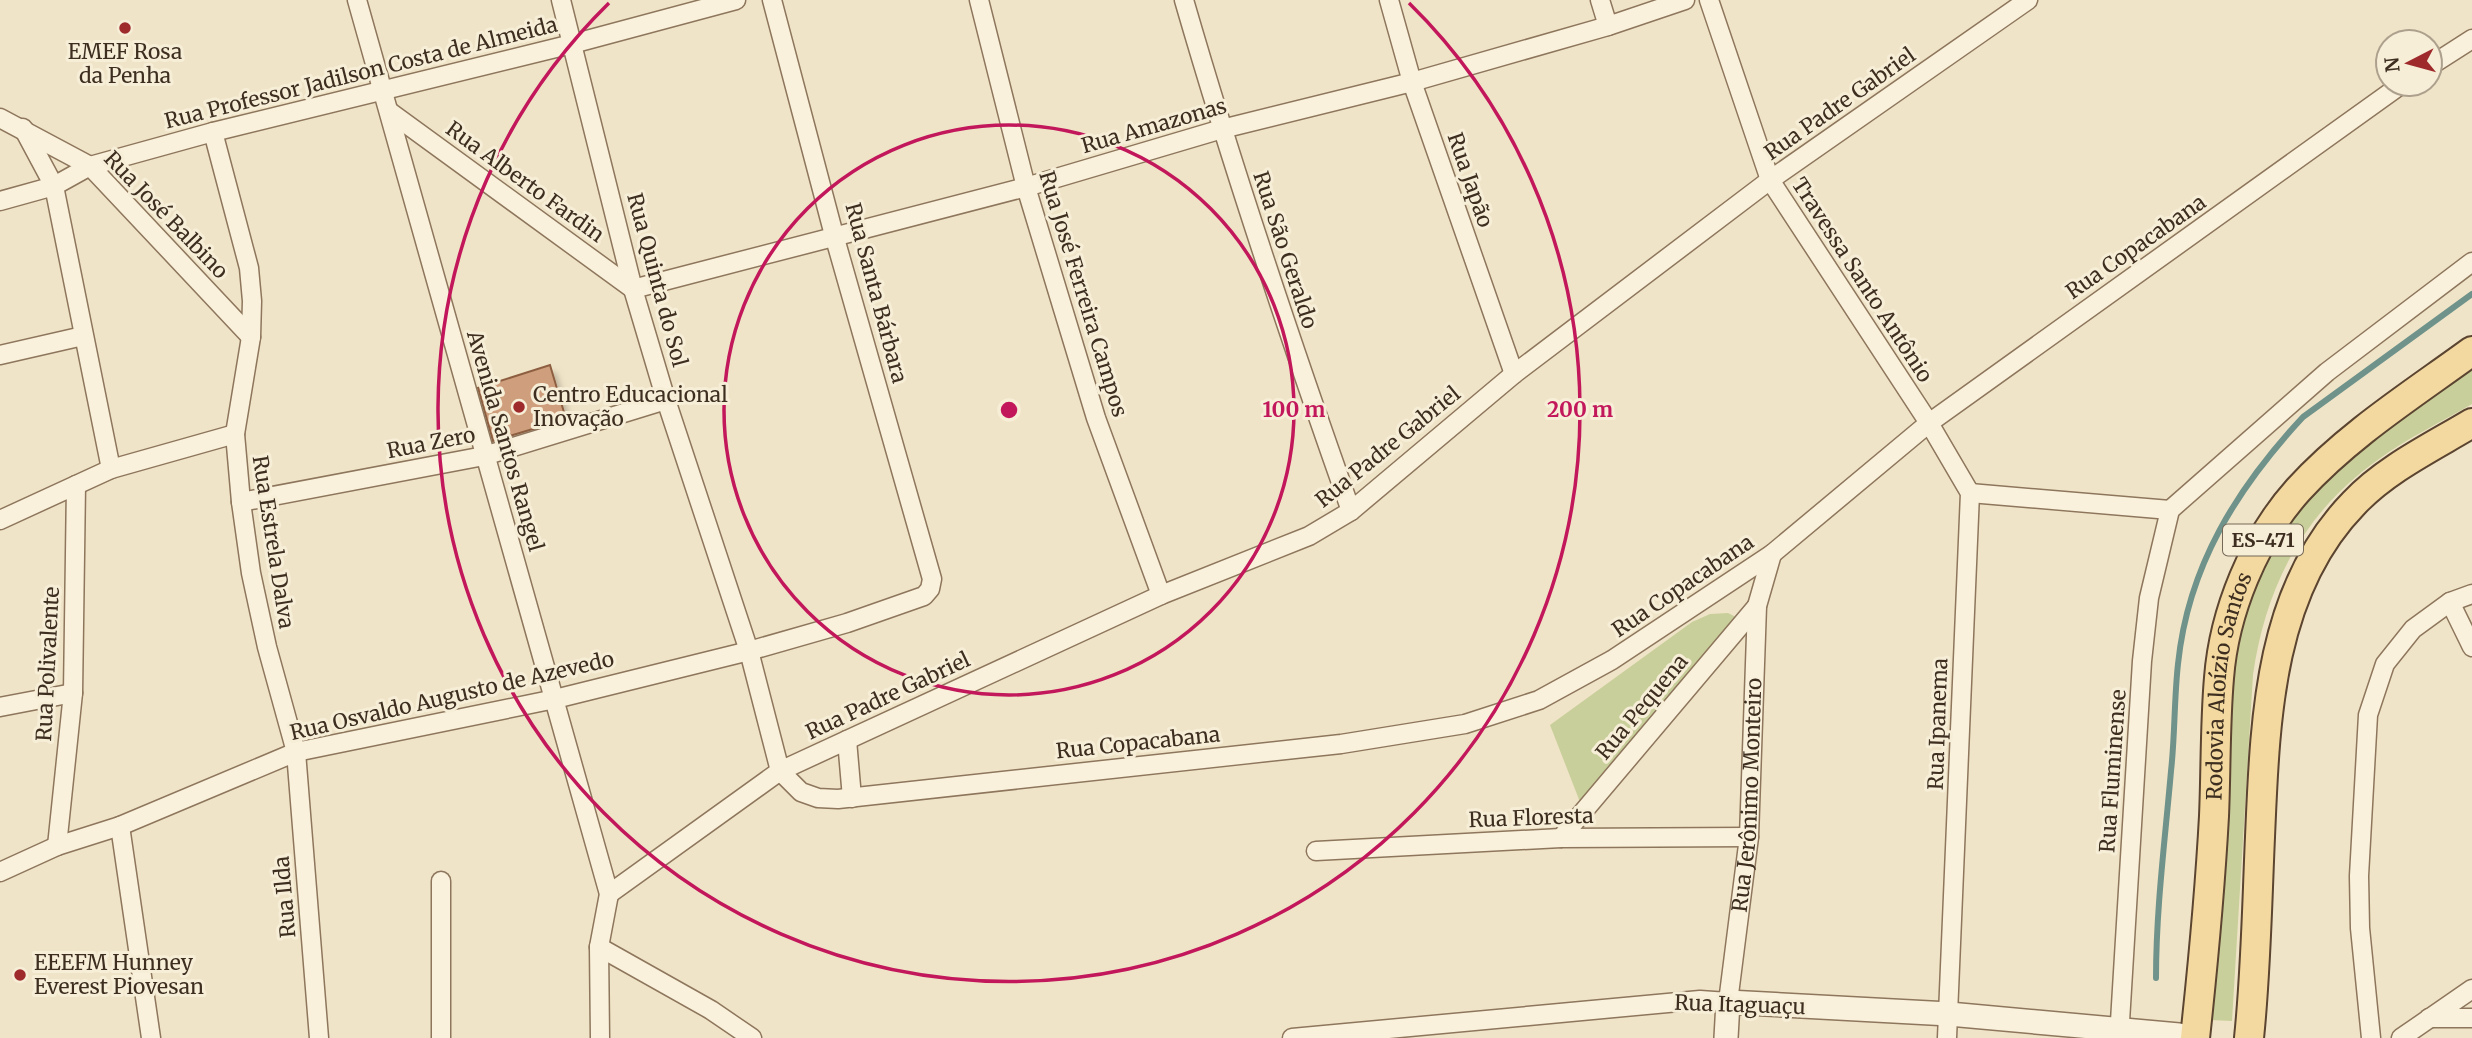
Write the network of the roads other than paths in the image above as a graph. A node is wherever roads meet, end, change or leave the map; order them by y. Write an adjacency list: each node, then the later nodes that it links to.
1 (357, 0): 17 (street, Avenida Santos Rangel)
2 (561, 0): 14 (street, Rua Quinta do Sol)
3 (736, 0): 14 (street, Rua Professor Jadilson Costa de Almeida)
4 (772, 0): 29 (street, Rua Santa Bárbara)
5 (979, 0): 27 (street, Rua José Ferreira Campos)
6 (1184, 0): 22 (street, Rua São Geraldo)
7 (1389, 0): 16 (street, Rua Japão)
8 (1600, 0): 12 (street)
9 (1685, 0): 12 (street, Rua Amazonas)
10 (1709, 0): 25 (street, Travessa Santo Antônio)
11 (2028, 0): 25 (street, Rua Padre Gabriel)
12 (1608, 26): 16 (street, Rua Amazonas)
13 (2472, 39): 15 (street)
14 (572, 44): 17 (street, Rua Professor Jadilson Costa de Almeida); 31 (street, Rua Quinta do Sol)
15 (2444, 57)
16 (1412, 82): 22 (street, Rua Amazonas); 36 (street, Rua Japão)
17 (384, 90): 19 (street, Avenida Santos Rangel); 23 (street, Rua Professor Jadilson Costa de Almeida)
18 (2383, 98): 39 (street, Rua Copacabana)
19 (390, 112): 31 (street, Rua Alberto Fardin); 41 (street, Avenida Santos Rangel)
20 (0, 117): 21 (street, Rua José Balbino)
21 (23, 128): 24 (street, Rua José Balbino); 26 (street)
22 (1222, 129): 27 (street, Rua Amazonas); 47 (street, Rua São Geraldo)
23 (213, 132): 24 (street, Rua Professor Jadilson Costa de Almeida); 33 (street, Rua Estrela Dalva)
24 (90, 166): 26 (street, Rua Professor Jadilson Costa de Almeida); 33 (street, Rua José Balbino)
25 (1770, 180): 36 (street, Rua Padre Gabriel); 39 (street, Travessa Santo Antônio)
26 (54, 186): 28 (street, Rua Professor Jadilson Costa de Almeida); 32 (street)
27 (1026, 187): 29 (street, Rua Amazonas); 51 (street, Rua José Ferreira Campos)
28 (0, 201)
29 (834, 235): 31 (street, Rua Amazonas); 52 (street, Rua Santa Bárbara)
30 (2472, 262): 46 (street)
31 (633, 289): 37 (street, Rua Quinta do Sol)
32 (83, 336): 35 (street); 42 (street)
33 (251, 337): 40 (street, Rua Estrela Dalva)
34 (2472, 351): 89 (main road, Rodovia Aloízio Santos / ES-471)
35 (0, 355)
36 (1514, 374): 47 (street, Rua Padre Gabriel)
37 (666, 400): 41 (street, Rua Zero); 56 (street, Rua Quinta do Sol)
38 (2472, 423): 90 (main road, Rodovia Aloízio Santos / ES-471)
39 (1929, 424): 44 (street); 49 (street, Rua Copacabana)
40 (235, 434): 42 (street); 45 (street, Rua Estrela Dalva)
41 (484, 456): 45 (street, Rua Zero); 58 (street, Avenida Santos Rangel)
42 (111, 469): 43 (street)
43 (76, 485): 48 (street); 57 (street, Rua Polivalente)
44 (1970, 492): 46 (street); 75 (street, Rua Ipanema)
45 (241, 502): 61 (street, Rua Estrela Dalva)
46 (2170, 510): 79 (street, Rua Fluminense)
47 (1351, 512): 51 (street, Rua Padre Gabriel)
48 (0, 520)
49 (1772, 554): 54 (street, Rua Jerônimo Monteiro); 63 (street, Rua Copacabana)
50 (2472, 594): 53 (street)
51 (1161, 595): 60 (street, Rua Padre Gabriel)
52 (924, 596): 56 (street, Rua Osvaldo Augusto de Azevedo)
53 (2450, 602): 55 (street); 91 (street)
54 (1757, 606): 65 (street, Rua Jerônimo Monteiro); 66 (street, Rua Pequena)
55 (2472, 647)
56 (750, 651): 58 (street, Rua Osvaldo Augusto de Azevedo); 62 (street, Rua Quinta do Sol)
57 (73, 693): 59 (street); 67 (street, Rua Polivalente)
58 (555, 698): 61 (street, Rua Osvaldo Augusto de Azevedo); 71 (street, Avenida Santos Rangel)
59 (0, 707)
60 (847, 740): 62 (street, Rua Padre Gabriel); 63 (street)
61 (296, 752): 64 (street, Rua Osvaldo Augusto de Azevedo); 81 (street, Rua Ilda)
62 (780, 771): 63 (street, Rua Copacabana); 71 (street, Rua Padre Gabriel)
63 (852, 797)
64 (120, 826): 67 (street, Rua Osvaldo Augusto de Azevedo); 80 (street)
65 (1749, 837): 66 (street, Rua Floresta); 74 (street, Rua Jerônimo Monteiro)
66 (1561, 838): 68 (street, Rua Floresta)
67 (57, 846): 69 (street, Rua Osvaldo Augusto de Azevedo)
68 (1316, 851)
69 (0, 872)
70 (441, 881): 82 (street)
71 (609, 894): 72 (street)
72 (599, 947): 83 (street); 84 (street)
73 (2472, 989): 76 (street)
74 (1728, 1002): 75 (street, Rua Itaguaçu); 78 (street, Rua Itaguaçu); 86 (street, Rua Jerônimo Monteiro)
75 (1949, 1014): 79 (street, Rua Itaguaçu); 87 (street, Rua Ipanema)
76 (2429, 1018): 77 (street); 92 (street)
77 (2472, 1018)
78 (1465, 1031): 85 (street, Rua Itaguaçu)
79 (2119, 1034): 88 (street, Rua Itaguaçu)
80 (151, 1038)
81 (318, 1038)
82 (441, 1038)
83 (600, 1038)
84 (752, 1038)
85 (1292, 1038)
86 (1726, 1038)
87 (1947, 1038)
88 (2189, 1038)
89 (2195, 1038)
90 (2249, 1038)
91 (2371, 1038)
92 (2401, 1038)

